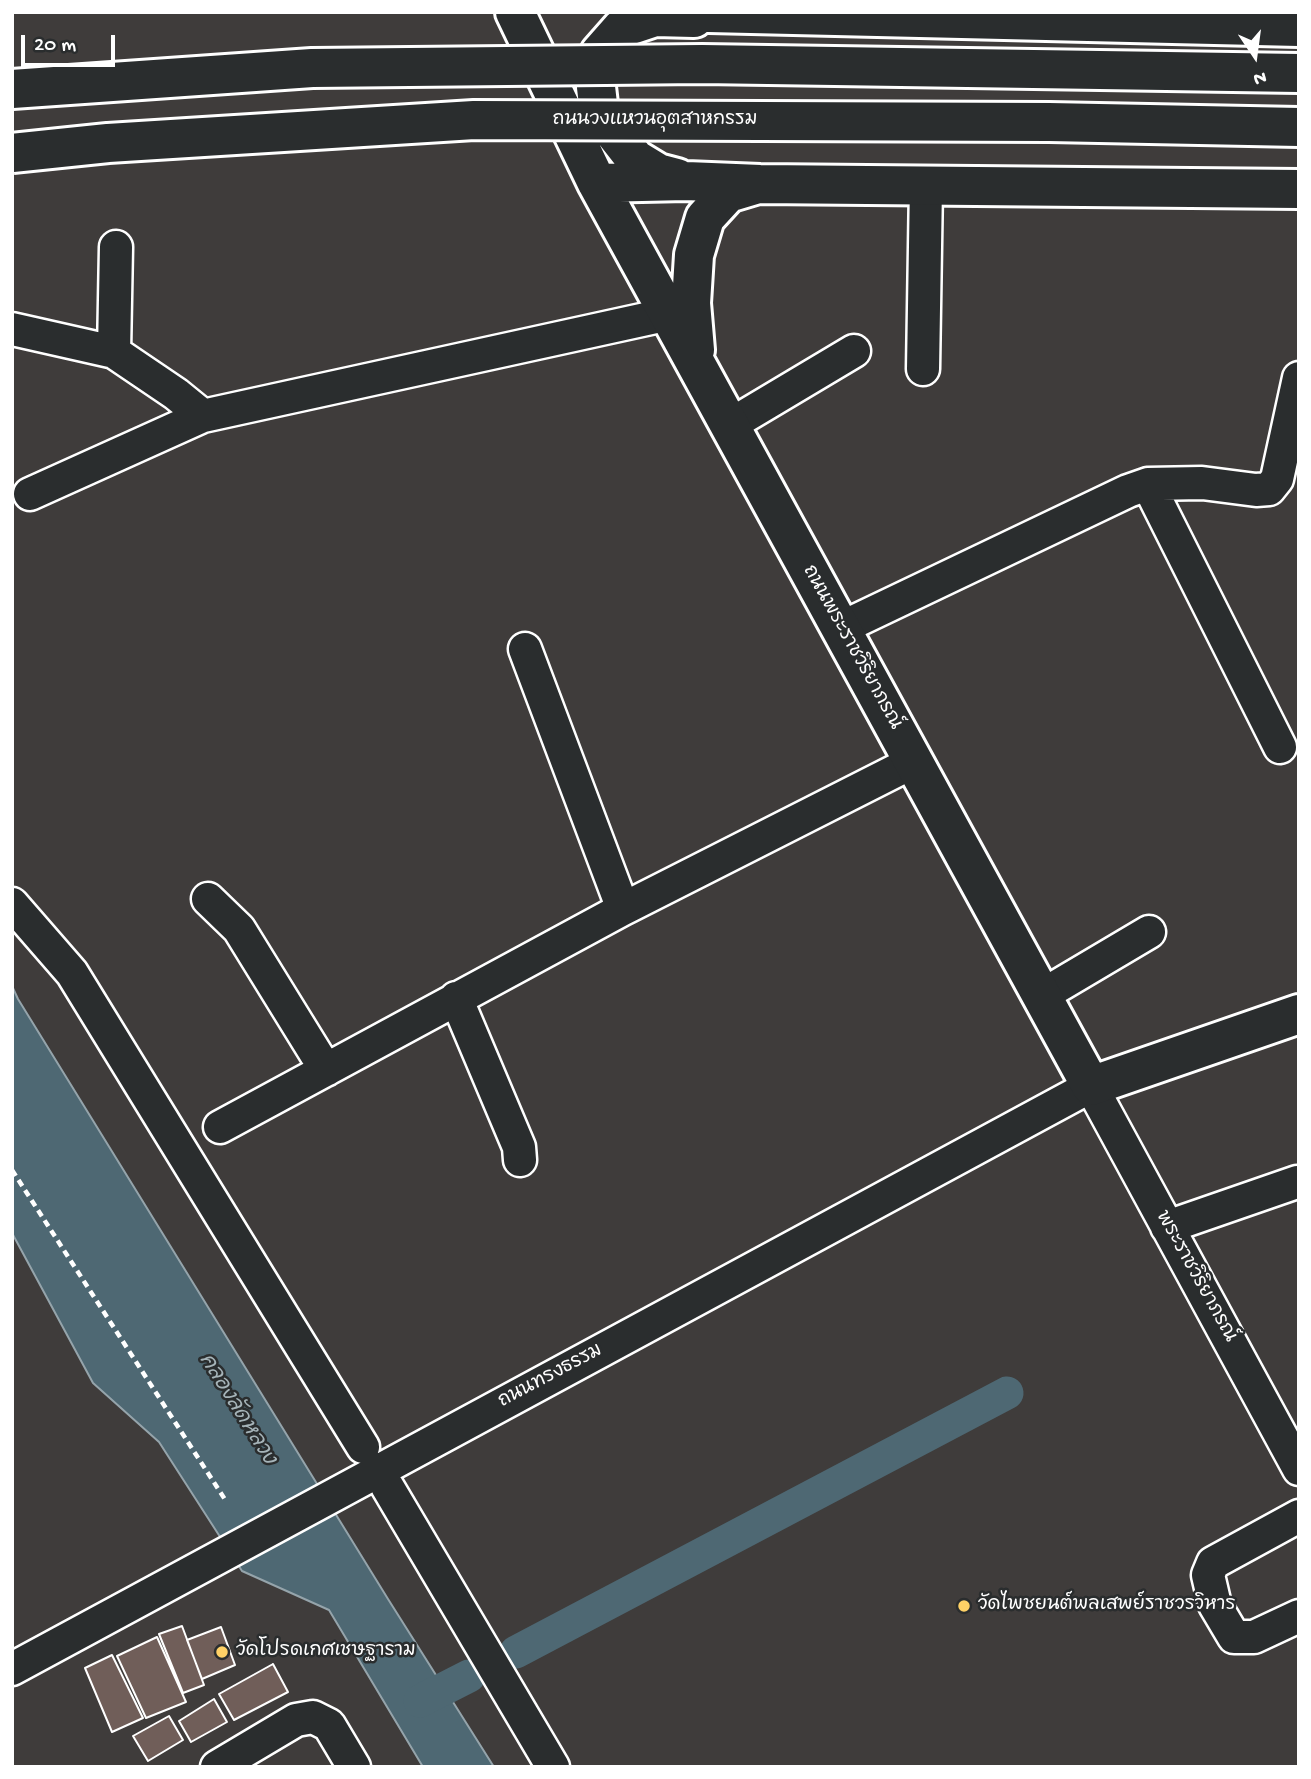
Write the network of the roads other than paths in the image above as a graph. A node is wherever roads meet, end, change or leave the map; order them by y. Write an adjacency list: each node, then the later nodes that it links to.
1 (515, 12): 10 (main road, ถนนพระราชวิริยาภรณ์)
2 (667, 12): 3 (main road)
3 (783, 15): 4 (main road); 9 (main road)
4 (1299, 27)
5 (1299, 74): 6 (main road, bridge)
6 (12, 89)
7 (1299, 127): 8 (main road, ถนนวงแหวนอุตสาหกรรม, bridge)
8 (12, 153)
9 (686, 181): 10 (main road); 11 (main road)
10 (597, 183): 15 (main road, ถนนพระราชวิริยาภรณ์)
11 (760, 184): 12 (main road); 19 (main road)
12 (926, 185): 13 (main road); 20 (street)
13 (1299, 189)
14 (116, 247): 18 (street)
15 (669, 313): 19 (main road, ถนนพระราชวิริยาภรณ์); 22 (street)
16 (12, 329): 18 (street)
17 (854, 351): 23 (street)
18 (114, 352): 22 (street)
19 (696, 363): 23 (main road, ถนนพระราชวิริยาภรณ์)
20 (923, 369)
21 (1299, 378): 24 (street)
22 (203, 416): 25 (street)
23 (730, 425): 26 (main road, ถนนพระราชวิริยาภรณ์)
24 (1148, 484): 26 (street); 28 (street)
25 (30, 494)
26 (841, 628): 29 (main road, ถนนพระราชวิริยาภรณ์)
27 (524, 649): 32 (street)
28 (1280, 747)
29 (913, 762): 32 (street); 34 (main road, ถนนพระราชวิริยาภรณ์)
30 (208, 899): 37 (street)
31 (12, 904): 44 (street)
32 (624, 909): 35 (street)
33 (1149, 932): 34 (street)
34 (1041, 996): 38 (main road, ถนนพระราชวิริยาภรณ์)
35 (456, 998): 37 (street); 40 (street)
36 (1299, 1014): 38 (main road)
37 (326, 1070): 39 (street)
38 (1091, 1086): 42 (street, พระราชวิริยาภรณ์); 44 (street, ถนนทรงธรรม)
39 (220, 1127)
40 (520, 1160)
41 (1297, 1182): 42 (street)
42 (1167, 1227): 43 (street, พระราชวิริยาภรณ์)
43 (1299, 1469)
44 (372, 1470): 47 (street, ถนนทรงธรรม); 50 (street)
45 (1299, 1516): 46 (street)
46 (1299, 1616)
47 (12, 1670)
48 (217, 1767): 49 (street)
49 (354, 1767)
50 (553, 1767)

